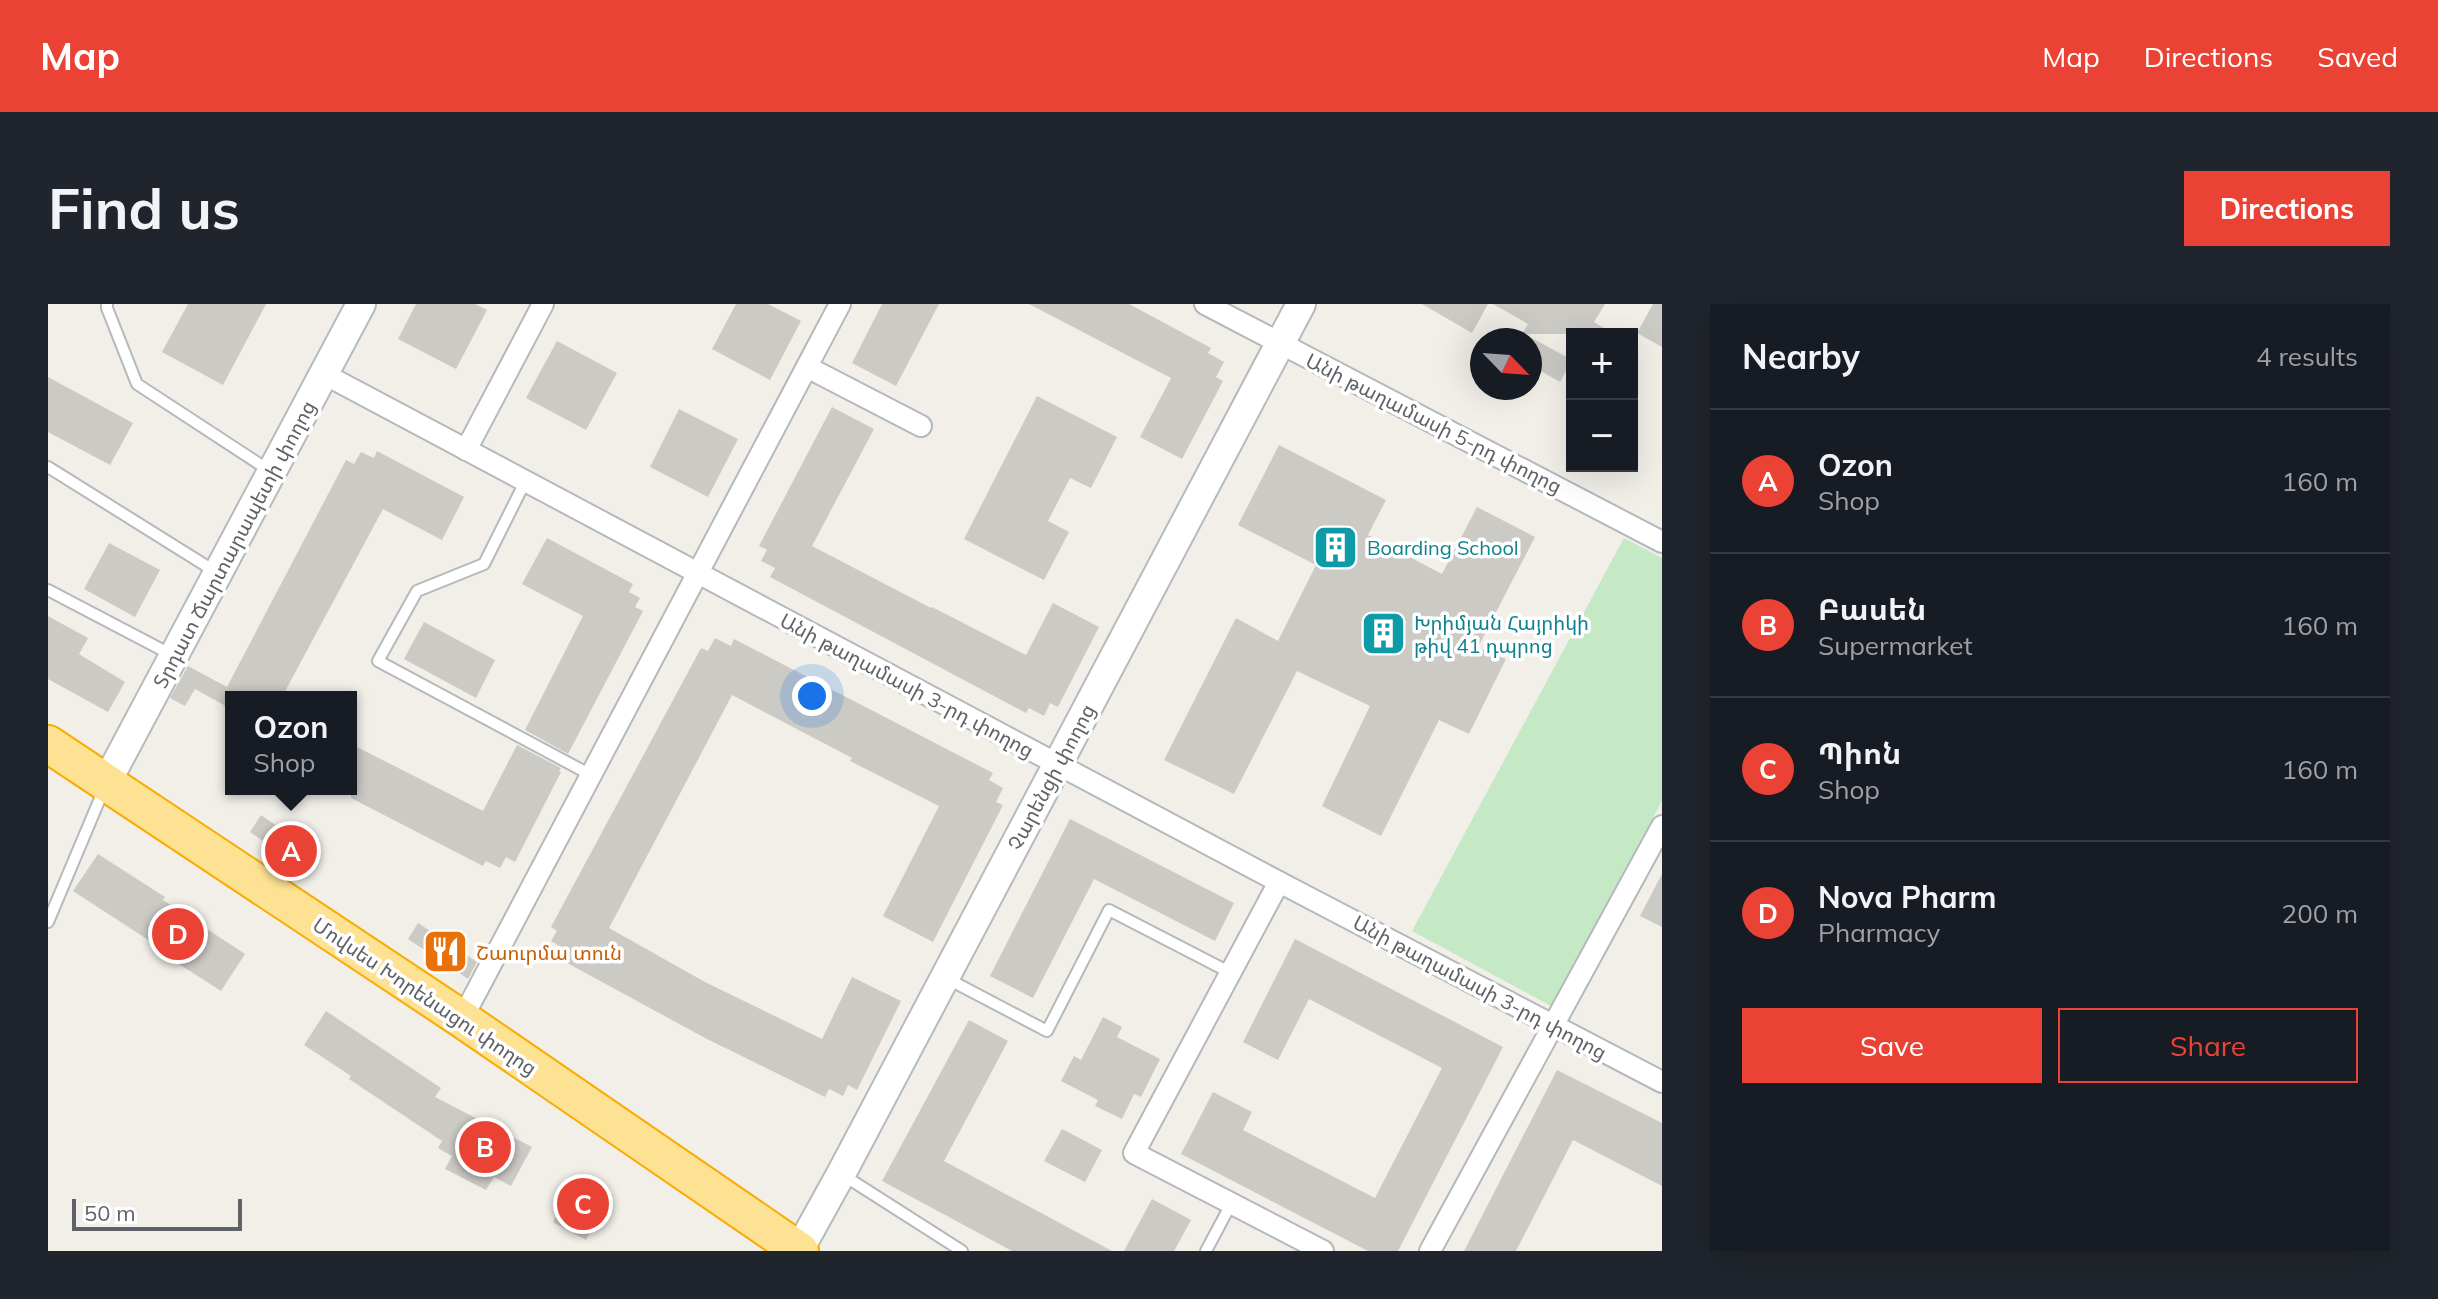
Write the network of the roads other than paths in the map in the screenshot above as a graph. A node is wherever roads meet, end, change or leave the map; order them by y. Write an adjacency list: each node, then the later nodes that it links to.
1 (107, 304): 13 (lane)
2 (361, 304): 9 (street, Տրդատ Ճարտարապետի փողոց)
3 (543, 304): 11 (street)
4 (840, 304): 8 (street)
5 (1205, 304): 7 (street, Անի թաղամասի 5-րդ փողոց)
6 (1301, 304): 7 (street, Չարենցի փողոց)
7 (1280, 343): 15 (street, Անի թաղամասի 5-րդ փողոց); 21 (street, Չարենցի փողոց)
8 (807, 367): 10 (street); 17 (street)
9 (324, 374): 11 (street, Անի թաղամասի 3-րդ փողոց); 13 (street, Տրդատ Ճարտարապետի փողոց)
10 (921, 426)
11 (466, 450): 14 (street, Անի թաղամասի 3-րդ փողոց)
12 (48, 467): 16 (lane)
13 (272, 472): 16 (street, Տրդատ Ճարտարապետի փողոց)
14 (525, 482): 17 (street, Անի թաղամասի 3-րդ փողոց); 22 (lane)
15 (1662, 542)
16 (218, 573): 19 (street, Տրդատ Ճարտարապետի փողոց)
17 (699, 574): 21 (street, Անի թաղամասի 3-րդ փողոց); 22 (street)
18 (48, 590): 19 (lane)
19 (174, 656): 23 (street, Տրդատ Ճարտարապետի փողոց)
20 (48, 744): 23 (highway, Մովսես Խորենացու փողոց)
21 (1058, 765): 25 (street, Անի թաղամասի 3-րդ փողոց); 28 (street, Չարենցի փողոց)
22 (591, 775): 29 (street)
23 (106, 783): 26 (lane); 29 (highway, Մովսես Խորենացու փողոց)
24 (1662, 826): 30 (street)
25 (1279, 882): 27 (street); 30 (street, Անի թաղամասի 3-րդ փողոց)
26 (48, 922)
27 (1231, 973): 28 (lane); 33 (street)
28 (944, 978): 32 (street, Չարենցի փողոց)
29 (462, 1019): 34 (highway, Մովսես Խորենացու փողոց)
30 (1552, 1025): 31 (street, Անի թաղամասի 3-րդ փողոց); 38 (street)
31 (1662, 1082)
32 (841, 1174): 34 (street, Չարենցի փողոց); 35 (lane)
33 (1231, 1204): 36 (lane); 37 (street)
34 (800, 1250)
35 (962, 1251)
36 (1206, 1251)
37 (1323, 1251)
38 (1430, 1251)

